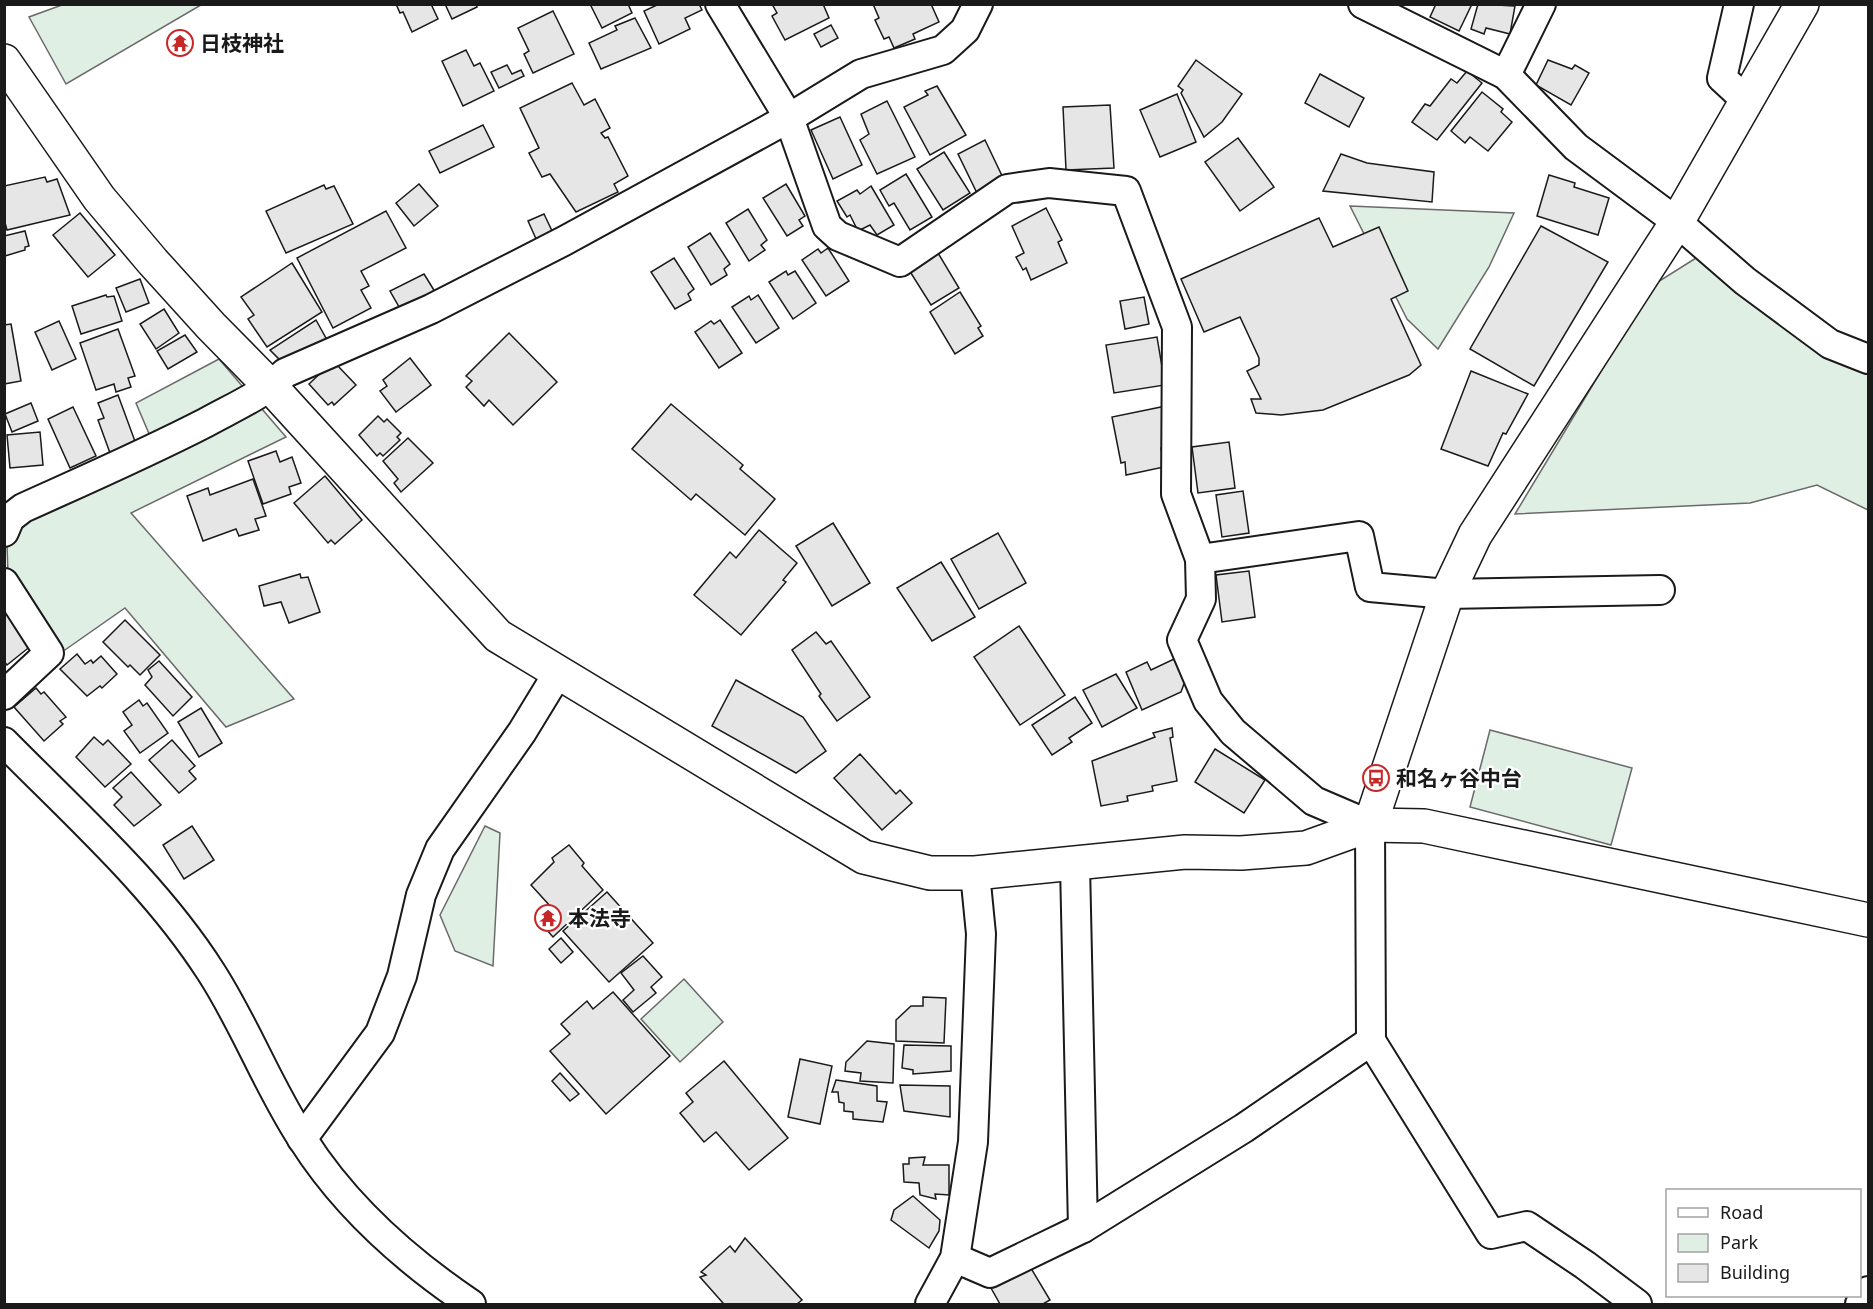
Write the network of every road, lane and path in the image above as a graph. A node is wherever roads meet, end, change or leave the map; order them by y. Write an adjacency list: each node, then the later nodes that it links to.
1 (720, 4): 10 (street)
2 (978, 4): 10 (street)
3 (1363, 4): 8 (street)
4 (1541, 4): 8 (street)
5 (1739, 4): 9 (street)
6 (1802, 4): 9 (street)
7 (4, 60): 13 (street)
8 (1506, 75): 11 (street)
9 (1748, 102): 11 (street)
10 (789, 118): 13 (street); 15 (street)
11 (1677, 222): 12 (street); 18 (street)
12 (1869, 359)
13 (271, 387): 14 (street); 19 (street)
14 (4, 532)
15 (1200, 559): 18 (street); 22 (street)
16 (4, 583): 20 (street)
17 (1660, 590): 18 (street)
18 (1447, 594): 22 (street)
19 (558, 673): 24 (street); 27 (street)
20 (4, 695)
21 (4, 742): 27 (street)
22 (1370, 825): 23 (street); 25 (street); 26 (street)
23 (1075, 865): 24 (street); 28 (street)
24 (975, 873): 29 (street)
25 (1869, 920)
26 (1371, 1041): 28 (street); 33 (street)
27 (302, 1139): 31 (street)
28 (1083, 1228): 29 (street)
29 (955, 1258): 32 (street)
30 (1869, 1291): 34 (street)
31 (471, 1305)
32 (930, 1305)
33 (1637, 1305)
34 (1860, 1305)

